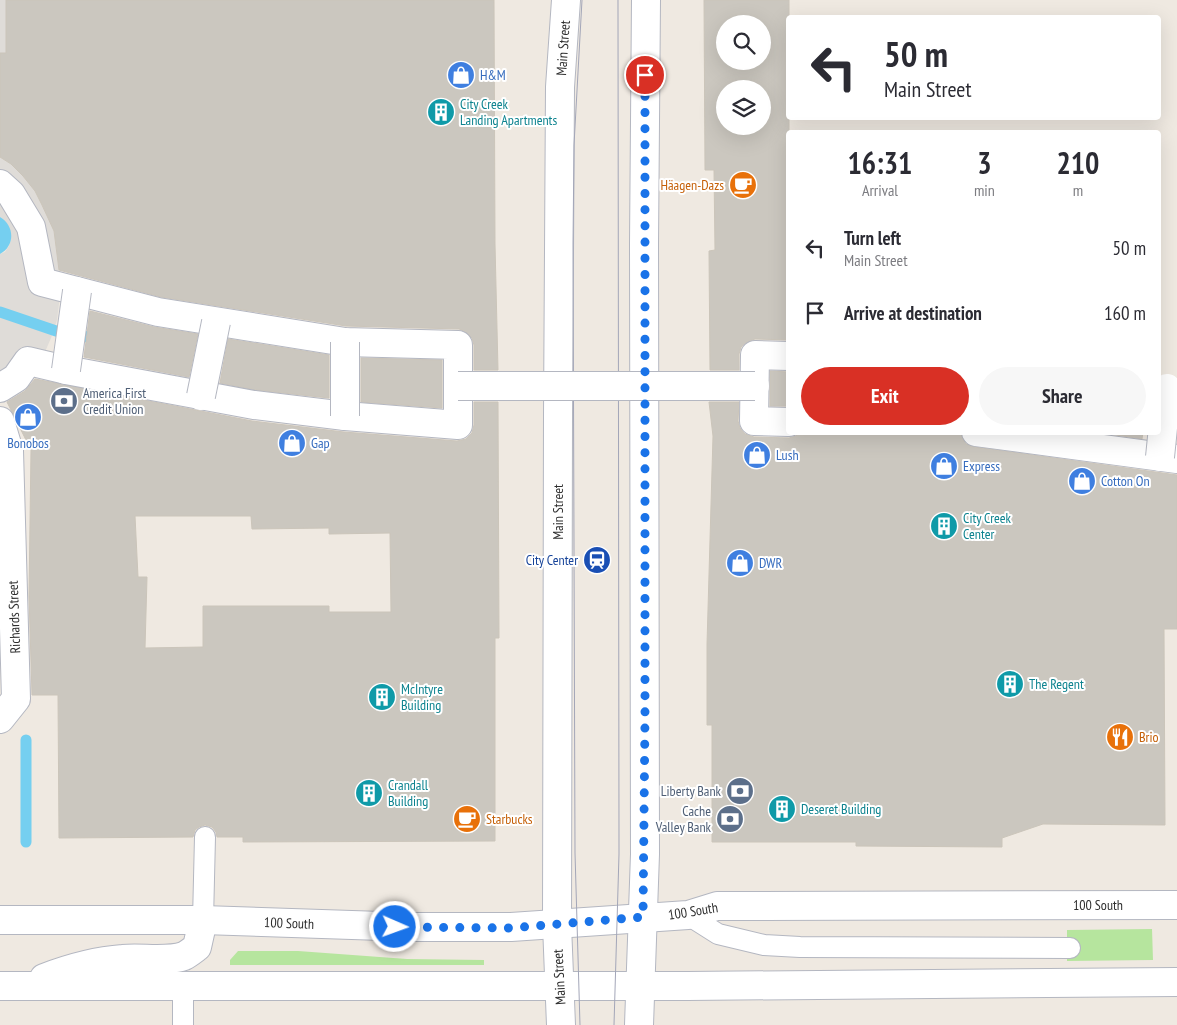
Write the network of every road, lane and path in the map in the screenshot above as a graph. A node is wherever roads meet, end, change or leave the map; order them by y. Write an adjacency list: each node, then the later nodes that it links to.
1 (566, 0): 32 (street, Main Street)
2 (646, 0): 29 (street)
3 (0, 184): 4 (street)
4 (68, 297): 5 (street); 8 (street); 10 (street, bridge)
5 (216, 322): 6 (street); 15 (street, bridge)
6 (345, 342): 8 (street); 19 (street, bridge)
7 (45, 350): 18 (street)
8 (458, 354): 12 (street)
9 (786, 356): 14 (street)
10 (66, 370): 13 (street); 15 (street)
11 (786, 373): 14 (street)
12 (458, 386): 14 (street, bridge); 18 (street)
13 (0, 388)
14 (755, 388): 17 (street); 21 (street)
15 (201, 396): 19 (street)
16 (1168, 396): 24 (street, bridge)
17 (786, 403)
18 (459, 414): 19 (street)
19 (345, 416)
20 (0, 421): 25 (street, Richards Street)
21 (786, 422)
22 (1014, 435): 24 (street)
23 (1123, 435): 24 (street)
24 (1172, 453)
25 (0, 719)
26 (205, 837): 31 (lane)
27 (1177, 905): 28 (street, 100 South)
28 (688, 915): 29 (street, 100 South); 33 (lane)
29 (643, 917): 32 (street, 100 South); 37 (street)
30 (0, 920): 31 (street, 100 South)
31 (203, 920): 32 (street, 100 South); 38 (street)
32 (557, 924): 36 (street, Main Street)
33 (1070, 948)
34 (1177, 982): 37 (street)
35 (183, 985): 36 (street); 38 (street); 39 (lane)
36 (559, 985): 37 (street); 40 (street, Main Street)
37 (641, 985): 41 (street)
38 (12, 986)
39 (183, 1025)
40 (562, 1025)
41 (639, 1025)

